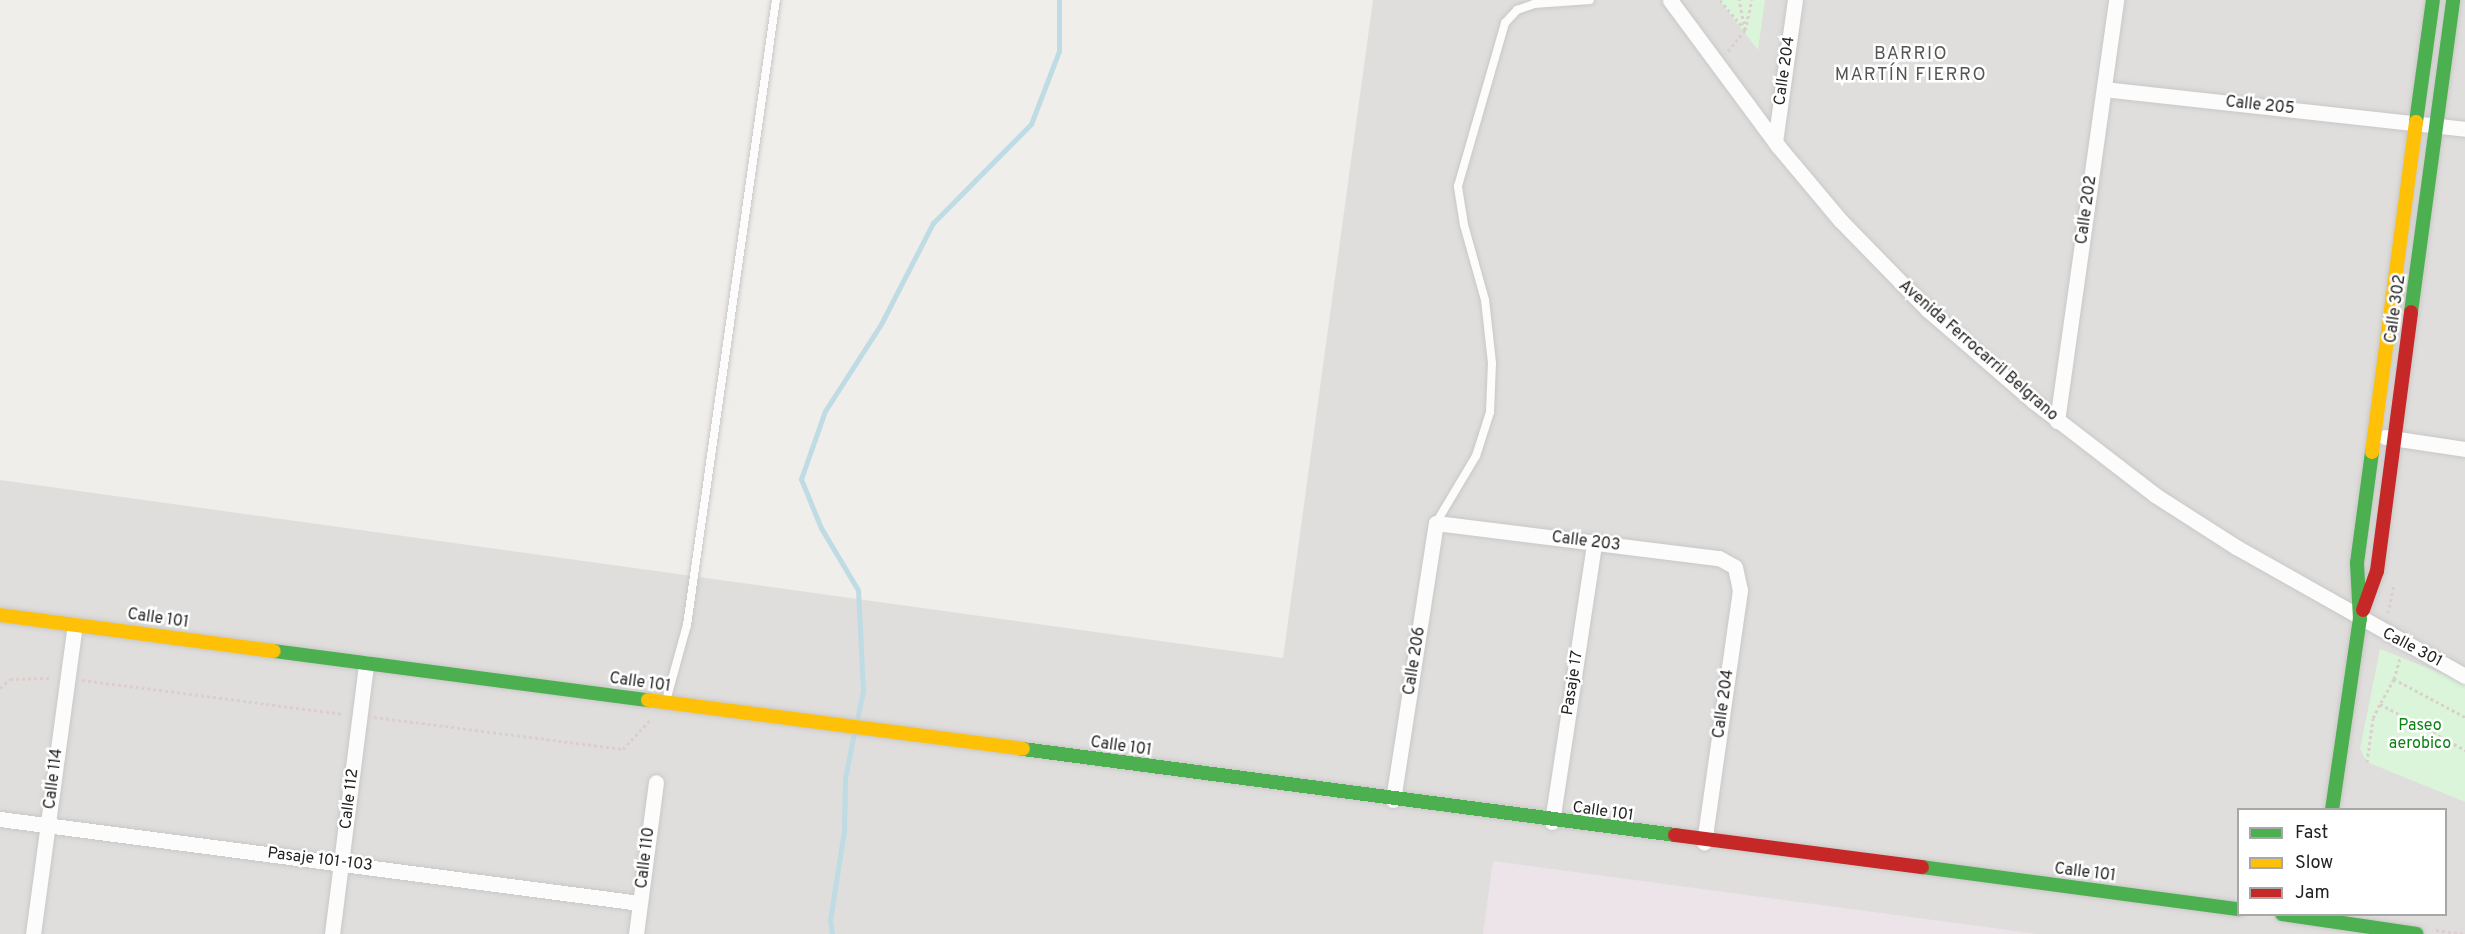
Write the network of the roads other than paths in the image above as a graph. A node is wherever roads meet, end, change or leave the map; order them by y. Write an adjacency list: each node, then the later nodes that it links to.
1 (776, 0): 25 (lane)
2 (1590, 0): 17 (lane)
3 (1670, 0): 12 (street, Avenida Ferrocarril Belgrano)
4 (1795, 0): 12 (street, Calle 204)
5 (2116, 0): 8 (street, Calle 202)
6 (2433, 0): 9 (street, Calle 302)
7 (2453, 0): 10 (street, Calle 302)
8 (2103, 89): 9 (street, Calle 205); 13 (street, Calle 202)
9 (2417, 123): 10 (street, Calle 205); 14 (street, Calle 302)
10 (2437, 125): 11 (street, Calle 205); 15 (street, Calle 302)
11 (2465, 129)
12 (1775, 142): 13 (street, Avenida Ferrocarril Belgrano)
13 (2057, 421): 21 (street, Avenida Ferrocarril Belgrano)
14 (2374, 435): 15 (street); 21 (street, Calle 302)
15 (2395, 438): 16 (street); 21 (street, Calle 302)
16 (2465, 449)
17 (1436, 523): 18 (street, Calle 203); 27 (street, Calle 206)
18 (1594, 543): 19 (street, Calle 203); 30 (street, Pasaje 17)
19 (1735, 567): 32 (street, Calle 204)
20 (0, 615): 22 (street, Calle 101)
21 (2360, 619): 24 (street, Calle 301); 28 (street, Calle 302)
22 (75, 625): 23 (street, Calle 101); 31 (street, Calle 114)
23 (366, 663): 25 (street, Calle 101); 33 (street, Calle 112)
24 (2465, 676)
25 (666, 703): 27 (street, Calle 101)
26 (656, 782): 34 (street, Calle 110)
27 (1393, 800): 30 (street, Calle 101)
28 (2332, 808)
29 (0, 819): 31 (street, Pasaje 101-103)
30 (1552, 822): 32 (street, Calle 101)
31 (48, 825): 33 (street, Pasaje 101-103); 38 (street, Calle 114)
32 (1704, 842): 35 (street, Calle 101)
33 (342, 862): 34 (street, Pasaje 101-103); 39 (street, Calle 112)
34 (640, 903): 40 (street, Calle 110)
35 (2237, 909)
36 (2300, 916): 37 (street)
37 (2317, 917): 41 (street); 42 (street)
38 (33, 934)
39 (332, 934)
40 (636, 934)
41 (2314, 934)
42 (2417, 934)

